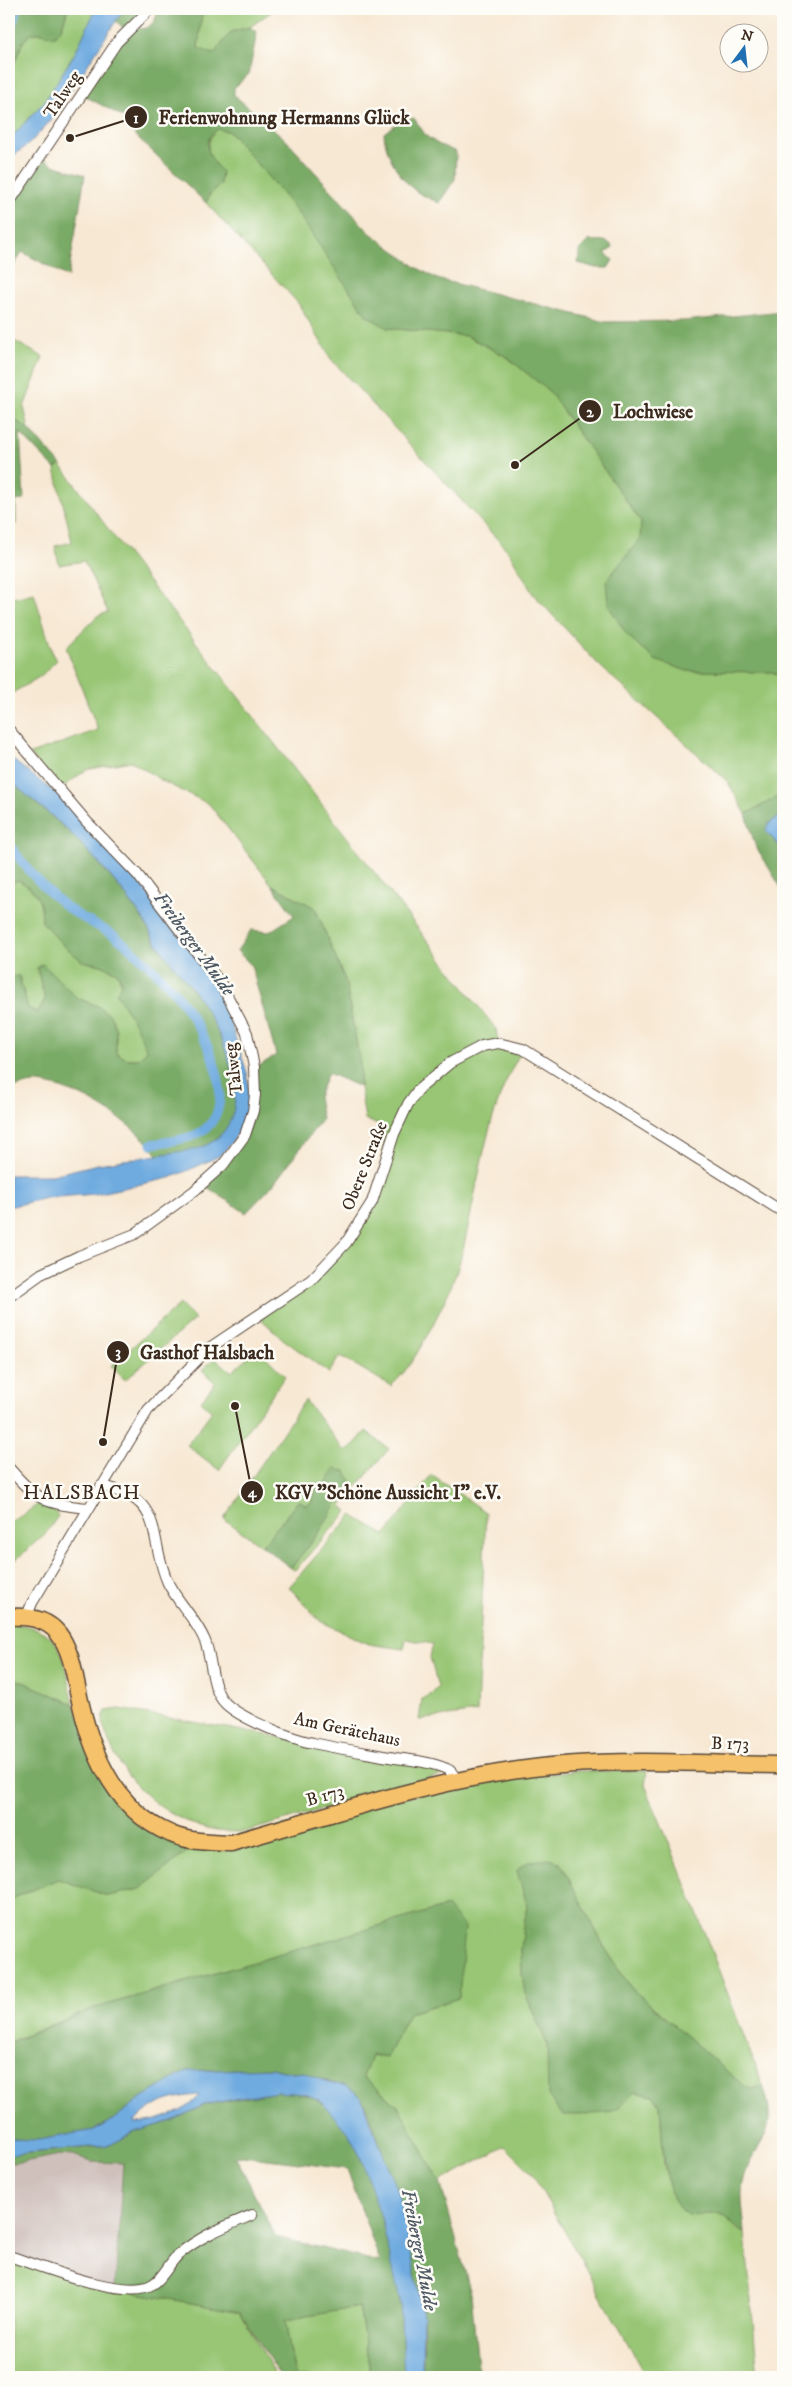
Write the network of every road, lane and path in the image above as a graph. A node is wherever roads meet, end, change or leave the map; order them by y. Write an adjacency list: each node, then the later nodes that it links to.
1 (150, 9): 2 (street, Talweg)
2 (9, 203)
3 (9, 730): 5 (street, Talweg)
4 (783, 1212): 7 (street, Obere Straße)
5 (9, 1297)
6 (9, 1468): 8 (street)
7 (102, 1486): 8 (street, Obere Straße); 12 (street, Am Gerätehaus)
8 (88, 1508): 9 (street, Obere Straße)
9 (27, 1616): 10 (main road, B 173 / B 173); 12 (main road, B 173 / B 173)
10 (9, 1617)
11 (783, 1765): 12 (main road, B 173 / B 173)
12 (456, 1780)
13 (252, 2215): 14 (street)
14 (9, 2256)

